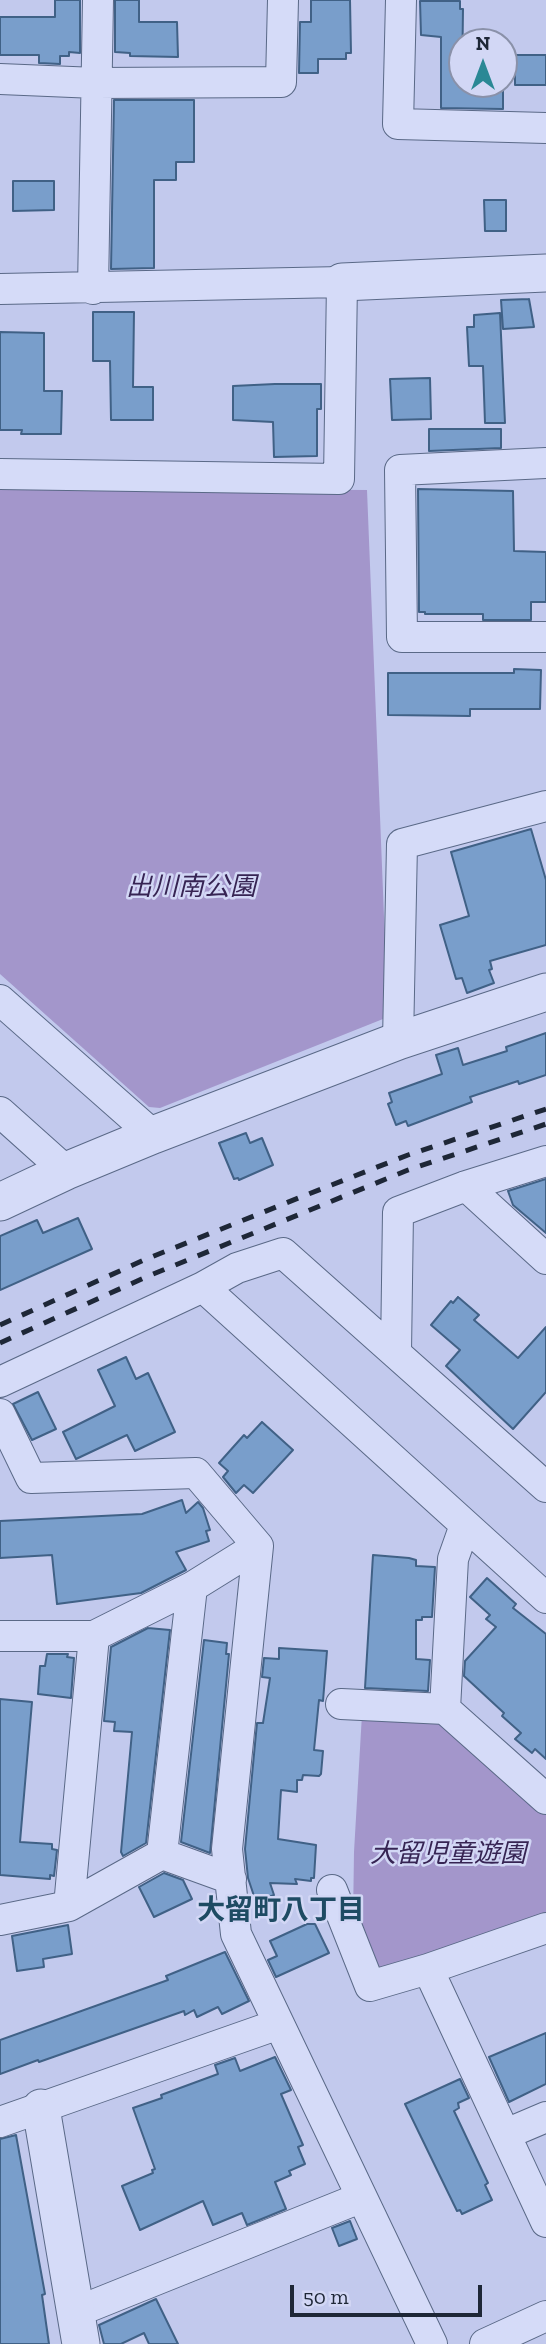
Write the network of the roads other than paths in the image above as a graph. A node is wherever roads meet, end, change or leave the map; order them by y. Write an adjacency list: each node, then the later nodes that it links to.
1 (98, 0): 5 (street)
2 (283, 0): 5 (street)
3 (401, 0): 6 (street)
4 (0, 79): 5 (street)
5 (96, 83): 10 (street)
6 (546, 128)
7 (546, 273): 8 (street)
8 (342, 282): 10 (street); 12 (street)
9 (0, 289): 10 (street)
10 (93, 289)
11 (546, 463): 13 (street)
12 (0, 474)
13 (546, 637)
14 (546, 806): 17 (street)
15 (546, 992): 17 (street)
16 (0, 1000): 19 (street)
17 (398, 1041): 19 (street)
18 (0, 1112): 21 (street)
19 (153, 1135): 21 (street)
20 (546, 1161): 22 (street)
21 (66, 1171): 23 (street)
22 (466, 1186): 24 (street); 26 (street)
23 (0, 1202)
24 (546, 1259)
25 (203, 1287): 26 (street); 27 (street); 30 (street)
26 (396, 1352): 29 (street)
27 (0, 1382)
28 (0, 1414): 31 (street)
29 (546, 1487)
30 (465, 1525): 33 (street); 37 (street)
31 (258, 1546): 32 (street); 40 (street)
32 (191, 1587): 35 (street); 39 (street)
33 (546, 1598)
34 (0, 1636): 35 (street)
35 (94, 1636): 42 (street)
36 (341, 1704): 37 (street)
37 (445, 1709): 38 (street)
38 (546, 1799)
39 (162, 1854): 40 (street); 42 (street)
40 (230, 1879): 46 (street)
41 (332, 1889): 45 (street)
42 (69, 1906): 43 (street)
43 (0, 1920)
44 (546, 1928): 45 (street)
45 (428, 1969): 50 (street)
46 (279, 2024): 47 (street); 51 (street)
47 (41, 2108): 49 (street); 53 (street)
48 (546, 2117): 50 (street)
49 (0, 2123)
50 (506, 2134): 52 (street)
51 (360, 2197): 53 (street); 55 (street)
52 (546, 2222)
53 (79, 2328)
54 (534, 2328): 56 (street)
55 (432, 2344)
56 (485, 2344)

